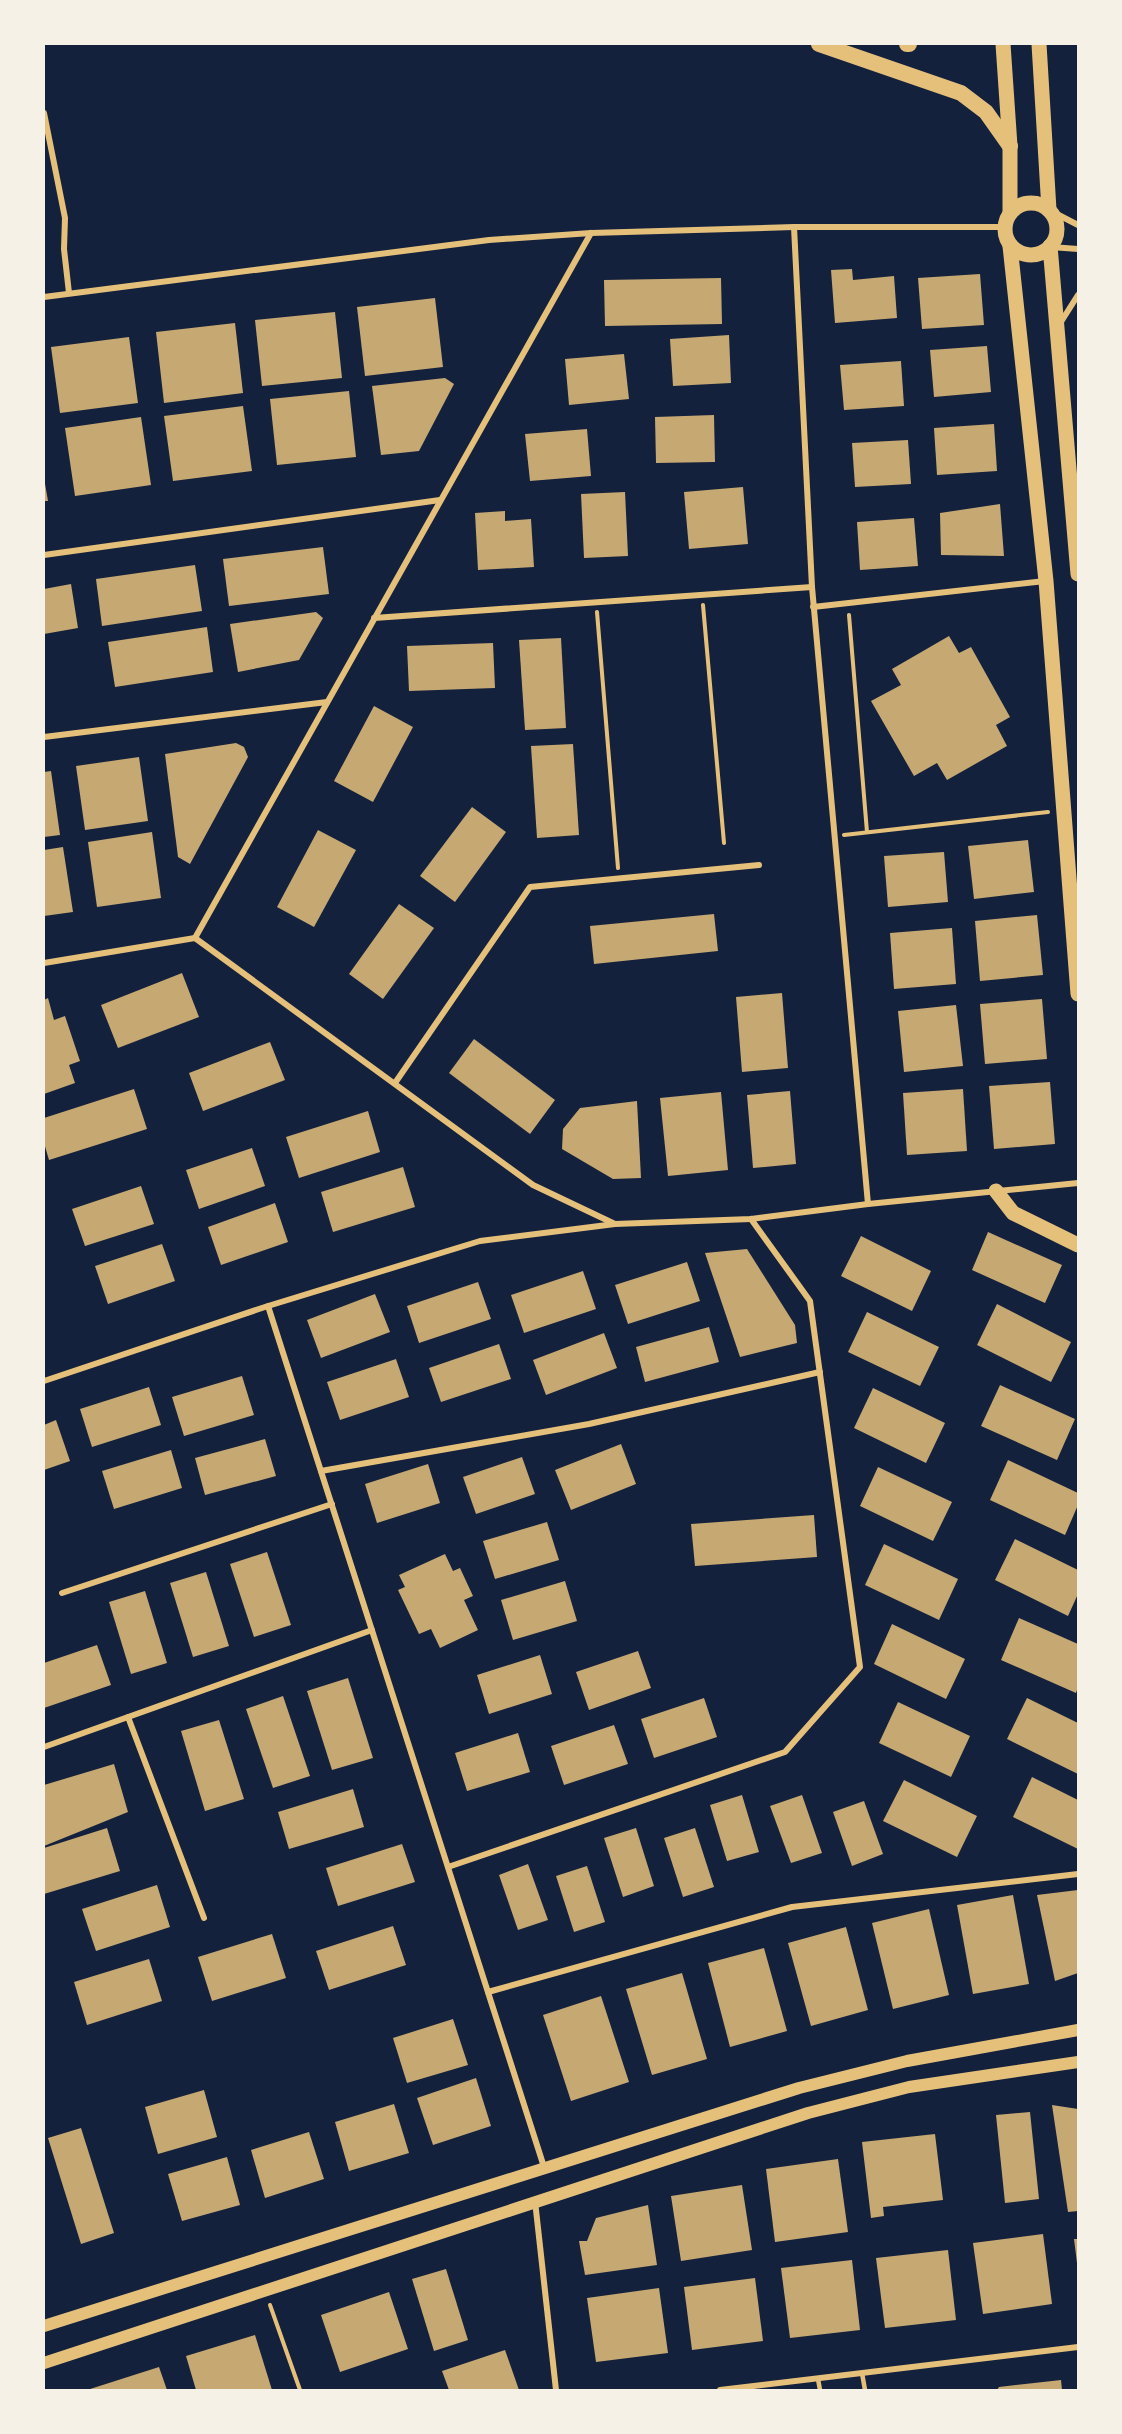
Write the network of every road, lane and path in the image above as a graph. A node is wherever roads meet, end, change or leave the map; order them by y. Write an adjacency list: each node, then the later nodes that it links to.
1 (819, 44): 5 (highway)
2 (1003, 44): 5 (main road)
3 (1039, 44): 6 (main road)
4 (44, 113): 14 (street)
5 (1010, 146): 7 (main road)
6 (1049, 210): 7 (main road); 8 (street); 12 (main road)
7 (1007, 220): 9 (street); 11 (main road)
8 (1078, 225)
9 (794, 227): 10 (street); 22 (street)
10 (591, 233): 14 (street); 18 (street)
11 (1010, 246): 12 (main road); 21 (main road)
12 (1050, 246): 13 (street); 17 (main road)
13 (1078, 249)
14 (69, 293): 16 (street)
15 (1078, 294): 17 (street)
16 (44, 297)
17 (1059, 325): 20 (main road)
18 (440, 500): 19 (street); 27 (street)
19 (44, 555)
20 (1078, 574)
21 (1046, 581): 25 (street); 30 (main road)
22 (812, 587): 23 (street); 26 (street)
23 (702, 595): 24 (street); 33 (path)
24 (596, 602): 27 (street); 35 (path)
25 (848, 603): 26 (street); 31 (path)
26 (813, 607): 32 (street)
27 (374, 618): 28 (street)
28 (327, 702): 29 (street); 36 (street)
29 (44, 736)
30 (1064, 810): 31 (path); 38 (main road)
31 (867, 832): 32 (path)
32 (834, 836): 42 (street)
33 (724, 843)
34 (759, 866): 35 (street)
35 (619, 879): 39 (street)
36 (195, 938): 37 (street); 39 (street)
37 (44, 963)
38 (1078, 994)
39 (395, 1083): 44 (street)
40 (1078, 1183): 41 (street)
41 (996, 1191): 42 (street); 45 (main road)
42 (868, 1204): 43 (street)
43 (751, 1219): 44 (street); 47 (street)
44 (615, 1224): 46 (street)
45 (1078, 1245)
46 (268, 1305): 48 (street); 49 (street)
47 (820, 1372): 49 (street); 55 (street)
48 (44, 1381)
49 (321, 1471): 50 (street)
50 (332, 1504): 51 (street); 52 (street)
51 (62, 1593)
52 (372, 1630): 53 (street); 55 (street)
53 (128, 1717): 54 (street); 57 (street)
54 (44, 1747)
55 (448, 1867): 58 (street)
56 (1078, 1874): 58 (street)
57 (204, 1918)
58 (488, 1992): 61 (street)
59 (1078, 2030): 61 (main road)
60 (1078, 2062): 62 (main road)
61 (544, 2167): 64 (main road)
62 (535, 2200): 63 (main road); 70 (street)
63 (264, 2290): 66 (main road); 69 (path)
64 (44, 2326)
65 (1078, 2347): 67 (street)
66 (44, 2363)
67 (862, 2373): 68 (street); 73 (lane)
68 (818, 2379): 71 (street); 72 (lane)
69 (300, 2391)
70 (556, 2391)
71 (720, 2391)
72 (820, 2391)
73 (865, 2391)

